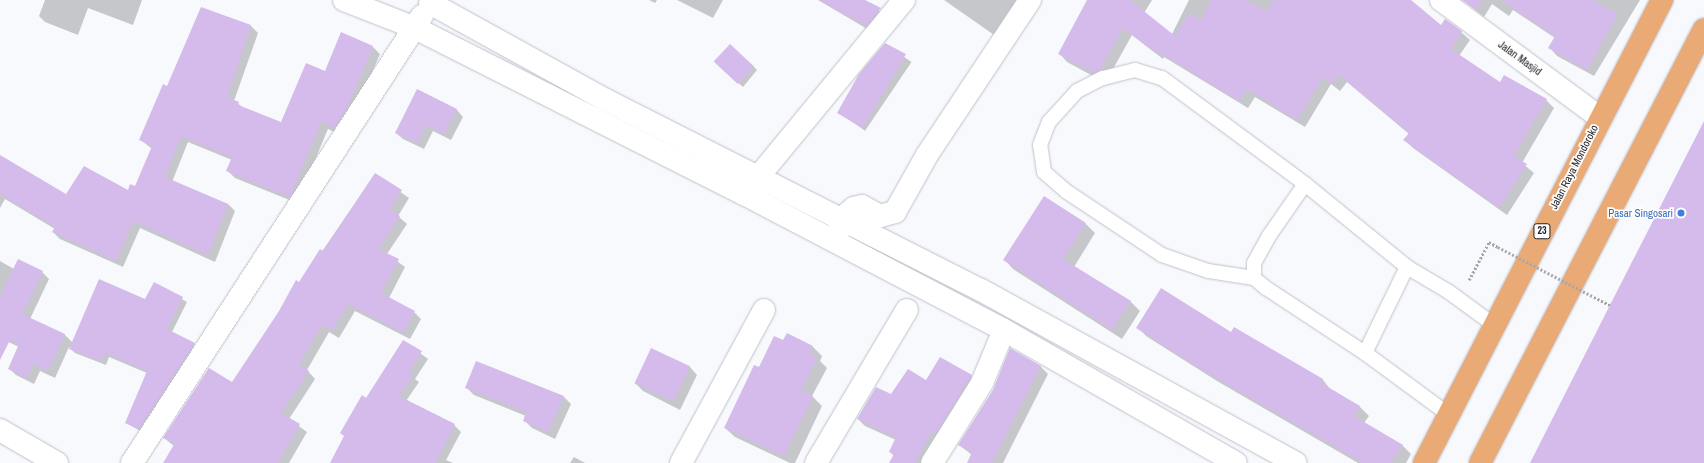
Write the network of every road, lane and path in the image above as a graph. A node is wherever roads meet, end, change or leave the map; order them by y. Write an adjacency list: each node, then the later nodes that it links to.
1 (344, 0): 6 (street)
2 (904, 0): 9 (street)
3 (1030, 0): 11 (street)
4 (1441, 0): 8 (street, Jalan Masjid)
5 (1662, 0): 8 (highway, Jalan Raya Mondoroko / 23)
6 (424, 13): 9 (street); 12 (street); 25 (street)
7 (1704, 30): 32 (highway)
8 (1599, 117): 19 (highway, Jalan Raya Mondoroko / 23)
9 (759, 176): 11 (street)
10 (1305, 184): 13 (lane); 14 (lane); 14 (lane)
11 (844, 220): 12 (street); 30 (street)
12 (832, 241): 20 (street)
13 (1407, 267): 15 (lane); 21 (lane)
14 (1254, 278): 21 (lane)
15 (1459, 298): 16 (path, bridge); 19 (lane)
16 (1610, 305)
17 (764, 310): 26 (street)
18 (907, 310): 27 (street)
19 (1494, 325): 22 (highway, Jalan Raya Mondoroko / 23)
20 (1004, 330): 28 (street); 29 (street)
21 (1365, 353): 22 (lane)
22 (1449, 415): 31 (highway, Jalan Raya Mondoroko / 23)
23 (0, 430): 24 (street)
24 (57, 463)
25 (132, 463)
26 (681, 463)
27 (816, 463)
28 (932, 463)
29 (1236, 463)
30 (1296, 463)
31 (1424, 463)
32 (1480, 463)

